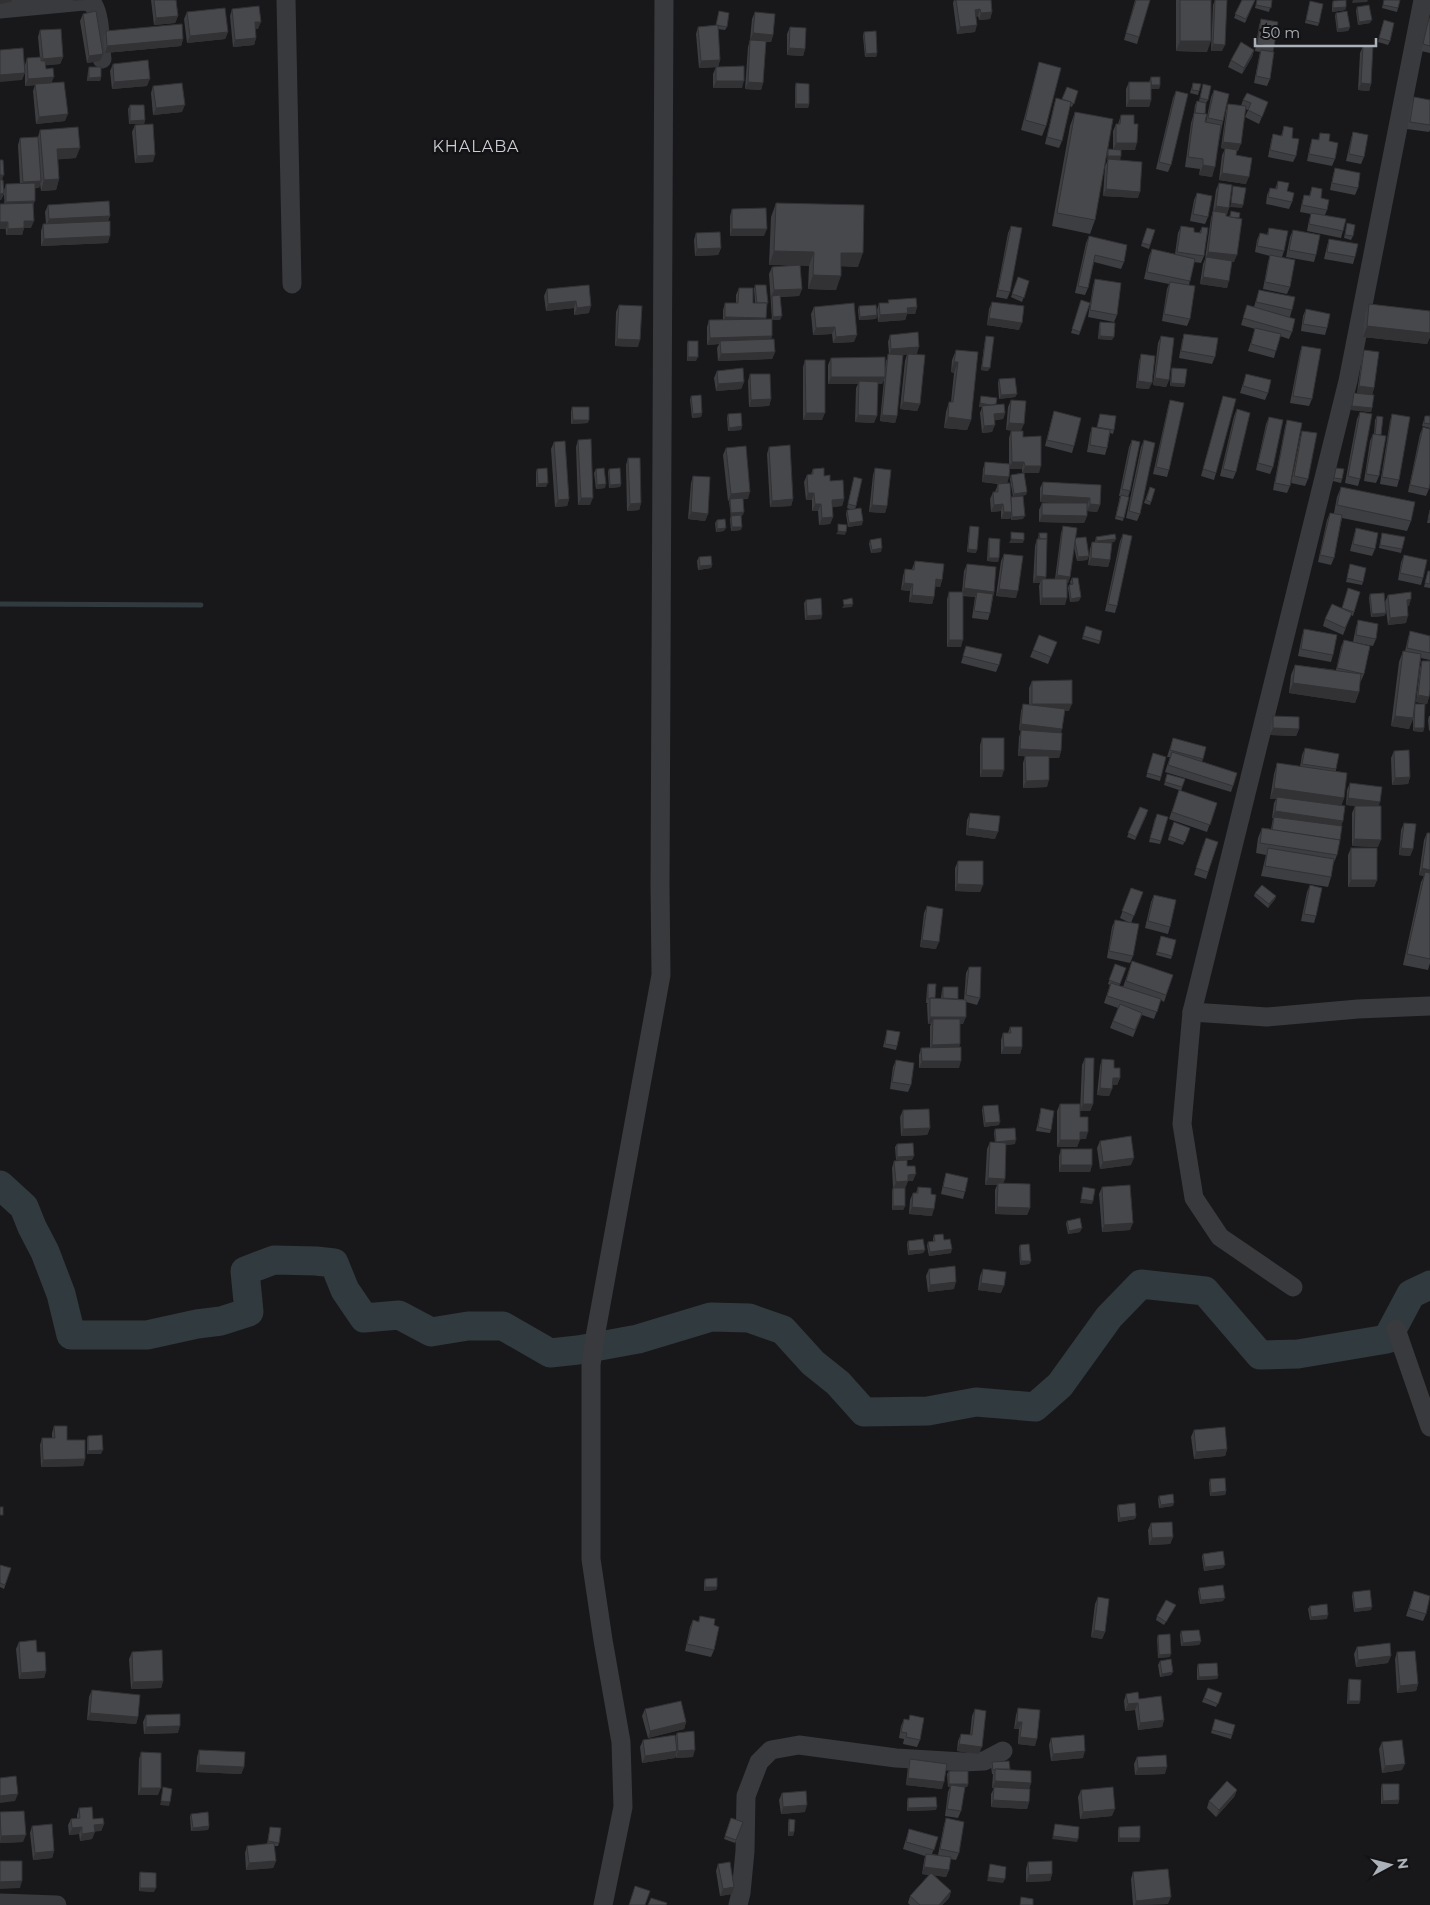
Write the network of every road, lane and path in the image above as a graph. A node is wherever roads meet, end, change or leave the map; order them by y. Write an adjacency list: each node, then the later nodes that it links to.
1 (286, 0): 6 (street)
2 (664, 0): 15 (street)
3 (1423, 0): 8 (street)
4 (0, 9): 5 (street)
5 (102, 58)
6 (292, 284)
7 (1430, 1006): 8 (street)
8 (1192, 1012): 9 (street)
9 (1293, 1288)
10 (1396, 1328): 11 (street)
11 (1430, 1427)
12 (1003, 1751): 16 (street)
13 (0, 1903): 14 (street)
14 (56, 1905)
15 (603, 1905)
16 (738, 1905)

